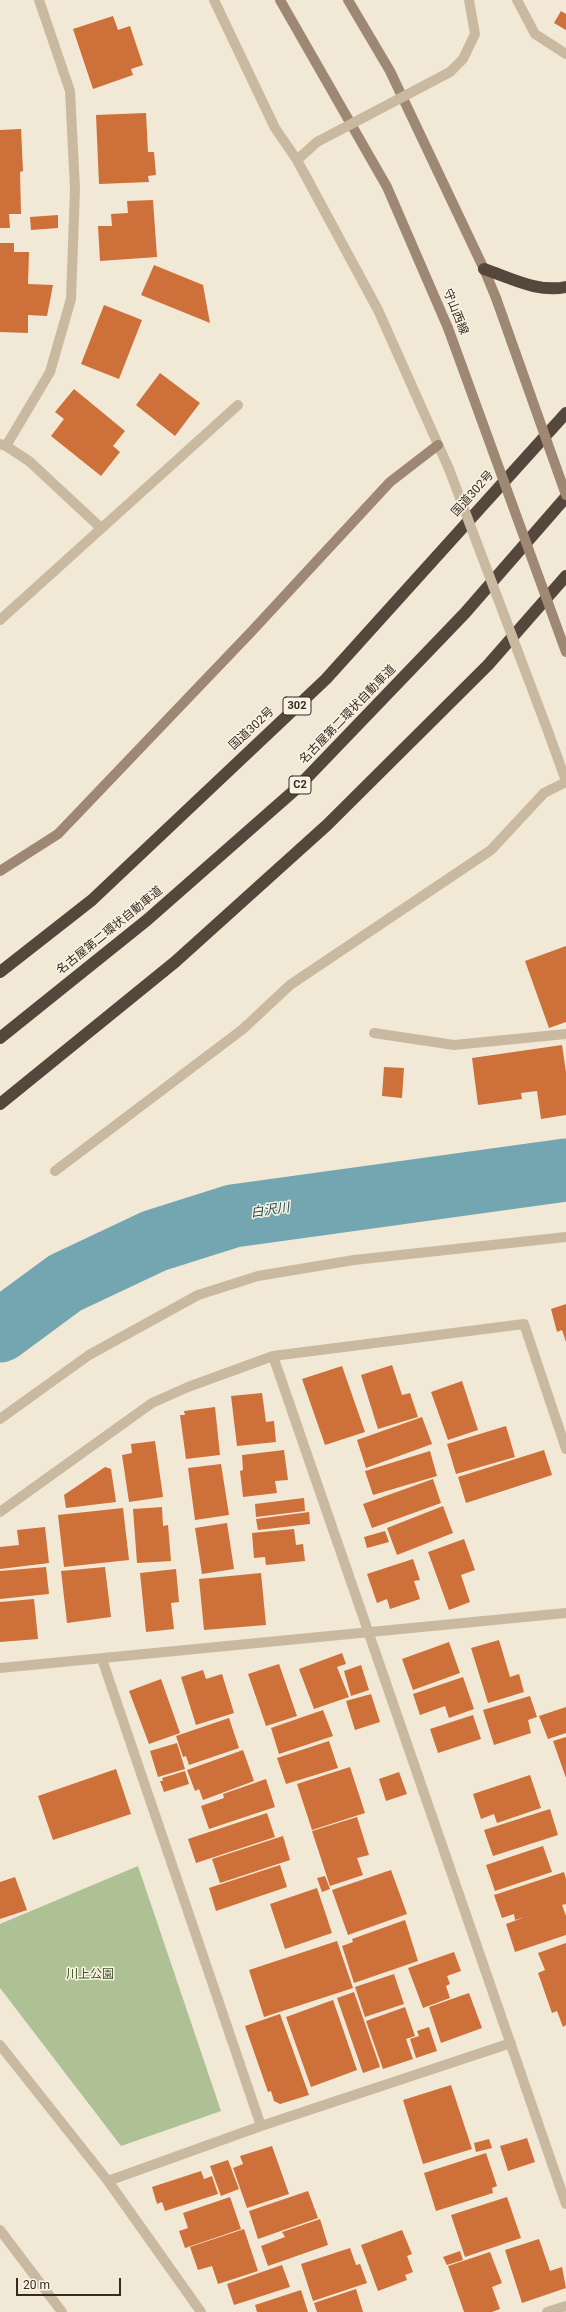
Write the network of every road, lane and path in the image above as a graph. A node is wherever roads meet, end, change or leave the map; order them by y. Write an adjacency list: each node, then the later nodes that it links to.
1 (39, 0): 13 (street)
2 (214, 0): 8 (street)
3 (280, 0): 19 (main road, 守山西線, bridge)
4 (348, 0): 9 (main road)
5 (469, 0): 8 (street, bridge)
6 (518, 0): 7 (street)
7 (566, 54)
8 (297, 160): 14 (street)
9 (484, 269): 10 (highway); 15 (main road, bridge)
10 (566, 287)
11 (238, 405): 16 (street)
12 (566, 413): 22 (highway, 国道302号 / 302)
13 (3, 445): 16 (street)
14 (438, 446): 20 (street, bridge); 21 (main road)
15 (566, 496): 25 (highway, 名古屋第二環状自動車道 / C2)
16 (101, 528): 18 (street)
17 (566, 576): 26 (highway)
18 (0, 620)
19 (566, 652)
20 (566, 781): 27 (street)
21 (0, 871)
22 (0, 972)
23 (374, 1033): 24 (street)
24 (566, 1034)
25 (0, 1038)
26 (0, 1104)
27 (55, 1171)
28 (566, 1237): 30 (street)
29 (273, 1356): 31 (street); 32 (street); 34 (street)
30 (0, 1419)
31 (566, 1449)
32 (0, 1512)
33 (566, 1613): 34 (street)
34 (368, 1631): 35 (street); 37 (street)
35 (102, 1659): 36 (street); 39 (street)
36 (0, 1668)
37 (511, 2043): 39 (street); 41 (street)
38 (0, 2045): 40 (street)
39 (261, 2126): 40 (street)
40 (108, 2181): 45 (street)
41 (566, 2204)
42 (0, 2230): 44 (street)
43 (566, 2306): 46 (street)
44 (62, 2312)
45 (201, 2312)
46 (548, 2312)

